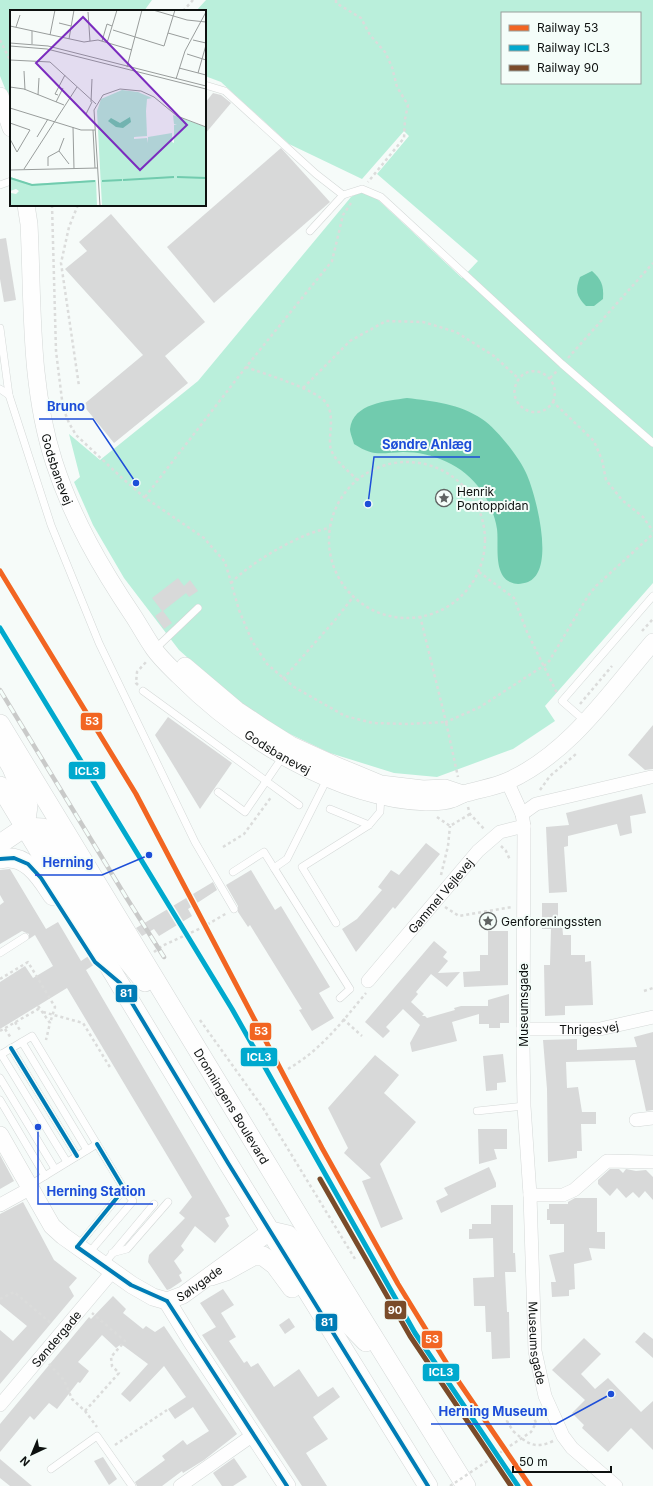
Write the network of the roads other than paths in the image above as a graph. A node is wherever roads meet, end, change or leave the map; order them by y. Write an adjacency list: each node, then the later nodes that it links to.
1 (206, 85): 6 (lane)
2 (0, 96): 3 (street)
3 (10, 125)
4 (10, 181): 5 (lane)
5 (0, 185)
6 (343, 195): 8 (lane); 12 (lane)
7 (26, 206): 16 (street, Godsbanevej)
8 (310, 231)
9 (0, 328): 11 (lane)
10 (0, 389): 11 (lane)
11 (9, 395): 38 (lane)
12 (653, 443)
13 (653, 596): 18 (lane)
14 (198, 608): 16 (lane)
15 (646, 639): 18 (street)
16 (158, 648): 21 (street, Godsbanevej)
17 (143, 691): 24 (lane)
18 (579, 716): 25 (street)
19 (0, 724): 45 (main road, Dronningens Boulevard)
20 (0, 747): 33 (main road)
21 (287, 750): 22 (street, Godsbanevej); 24 (lane)
22 (331, 772): 27 (street, Godsbanevej); 36 (lane)
23 (651, 777): 31 (street)
24 (267, 781): 28 (lane); 29 (lane)
25 (507, 782): 27 (street, Godsbanevej); 31 (street, Museumsgade)
26 (0, 786): 33 (main road)
27 (381, 790): 32 (lane)
28 (218, 792)
29 (299, 805)
30 (330, 809): 32 (lane)
31 (523, 820): 42 (street, Gammel Vejlevej); 47 (street, Museumsgade)
32 (369, 825): 39 (lane)
33 (25, 827): 34 (main road); 43 (main road); 45 (main road)
34 (0, 844)
35 (0, 860): 43 (main road)
36 (274, 868): 37 (lane); 44 (lane)
37 (233, 872)
38 (234, 910)
39 (336, 923)
40 (25, 937): 41 (lane)
41 (0, 952)
42 (368, 981)
43 (120, 983): 72 (main road)
44 (340, 998)
45 (187, 1017): 68 (main road, Dronningens Boulevard)
46 (653, 1017): 47 (street, Thrigesvej)
47 (524, 1029): 53 (street, Museumsgade)
48 (22, 1042): 49 (lane); 58 (lane); 59 (lane)
49 (12, 1048): 50 (lane); 60 (lane)
50 (1, 1054): 61 (lane)
51 (0, 1078): 63 (lane)
52 (0, 1100): 64 (lane)
53 (524, 1106): 54 (lane); 67 (street, Museumsgade)
54 (477, 1111)
55 (653, 1118): 56 (street)
56 (636, 1120)
57 (2, 1141): 65 (street, Sølvgade)
58 (97, 1144): 59 (lane); 66 (lane)
59 (87, 1150): 60 (lane)
60 (77, 1156): 61 (lane)
61 (67, 1162): 63 (lane)
62 (653, 1162): 67 (street)
63 (55, 1169): 64 (lane)
64 (45, 1176): 65 (lane)
65 (30, 1186): 70 (street); 73 (street, Sølvgade)
66 (124, 1188): 73 (lane); 73 (lane)
67 (530, 1196): 87 (street, Museumsgade)
68 (287, 1197): 72 (main road); 78 (main road, Dronningens Boulevard)
69 (168, 1202): 74 (lane)
70 (0, 1204)
71 (154, 1204): 74 (lane)
72 (271, 1231): 75 (street, Sølvgade); 77 (main road); 78 (main road)
73 (83, 1250): 74 (street, Sølvgade)
74 (109, 1263): 76 (street, Sølvgade); 79 (street, Søndergade)
75 (211, 1276): 76 (street, Sølvgade); 77 (main road)
76 (167, 1301): 80 (street)
77 (353, 1367): 85 (main road)
78 (393, 1370): 86 (main road, Dronningens Boulevard)
79 (0, 1405)
80 (253, 1435): 83 (street); 84 (street)
81 (51, 1469): 82 (lane)
82 (132, 1486)
83 (180, 1486)
84 (287, 1486)
85 (428, 1486)
86 (466, 1486)
87 (616, 1486)

